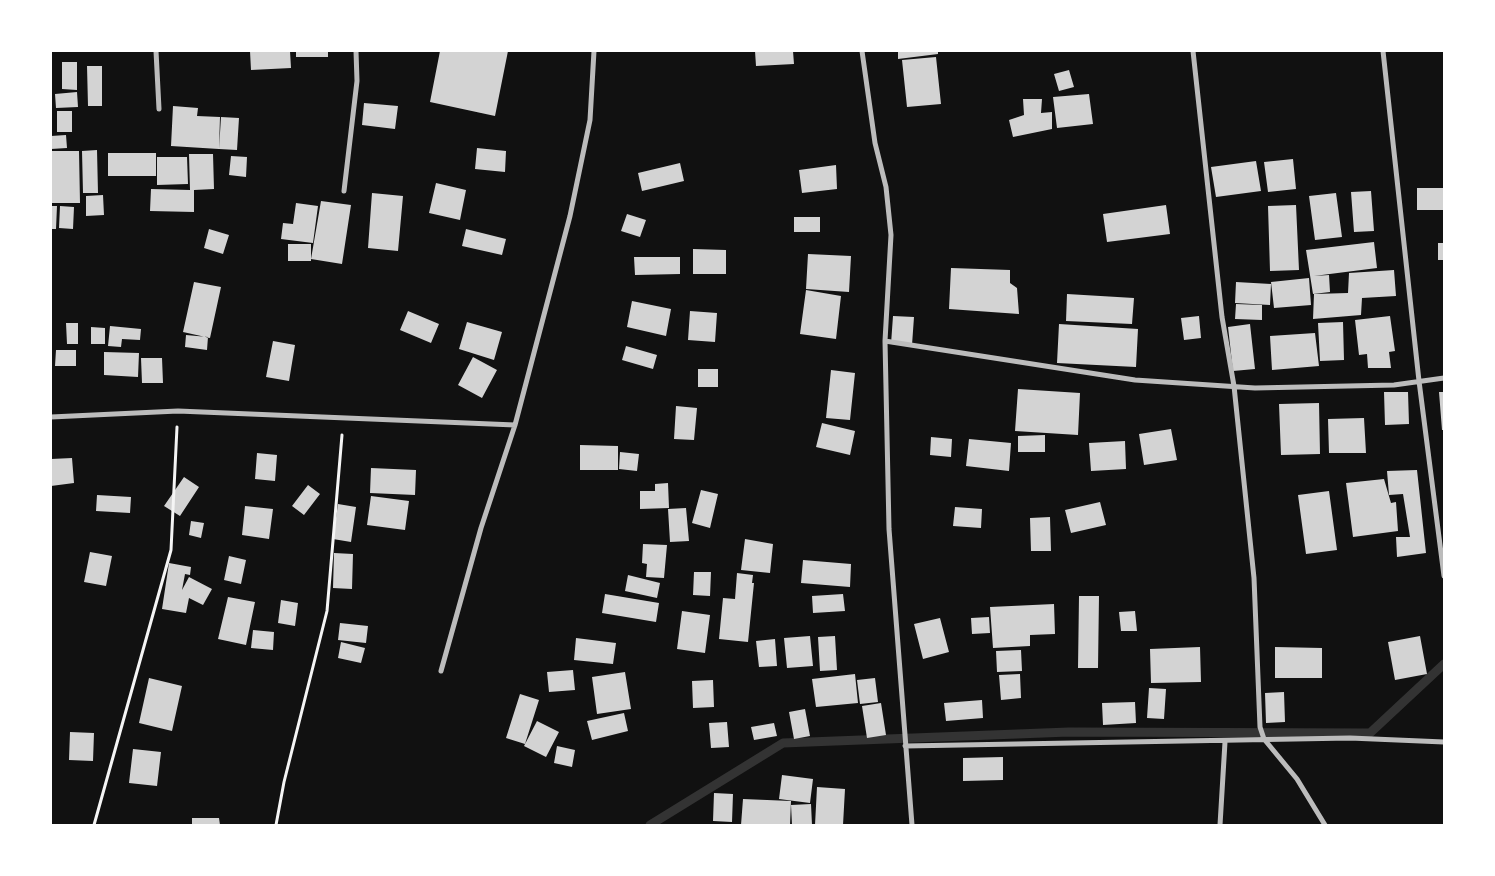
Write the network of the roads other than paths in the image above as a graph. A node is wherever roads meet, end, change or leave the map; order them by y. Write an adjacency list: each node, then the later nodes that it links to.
1 (156, 51): 7 (street)
2 (356, 51): 8 (street)
3 (594, 51): 14 (street)
4 (862, 51): 9 (street)
5 (1193, 51): 12 (street)
6 (1383, 51): 11 (street)
7 (159, 109)
8 (344, 191)
9 (885, 341): 12 (street); 20 (street)
10 (1444, 378): 11 (street)
11 (1419, 381): 12 (street); 15 (street)
12 (1234, 386): 17 (street)
13 (51, 417): 14 (street)
14 (515, 425): 16 (street)
15 (1444, 576)
16 (441, 671)
17 (1264, 739): 18 (street); 19 (street); 23 (street)
18 (1225, 742): 20 (street); 22 (street)
19 (1444, 742)
20 (905, 746): 21 (street)
21 (912, 825)
22 (1220, 825)
23 (1325, 825)

